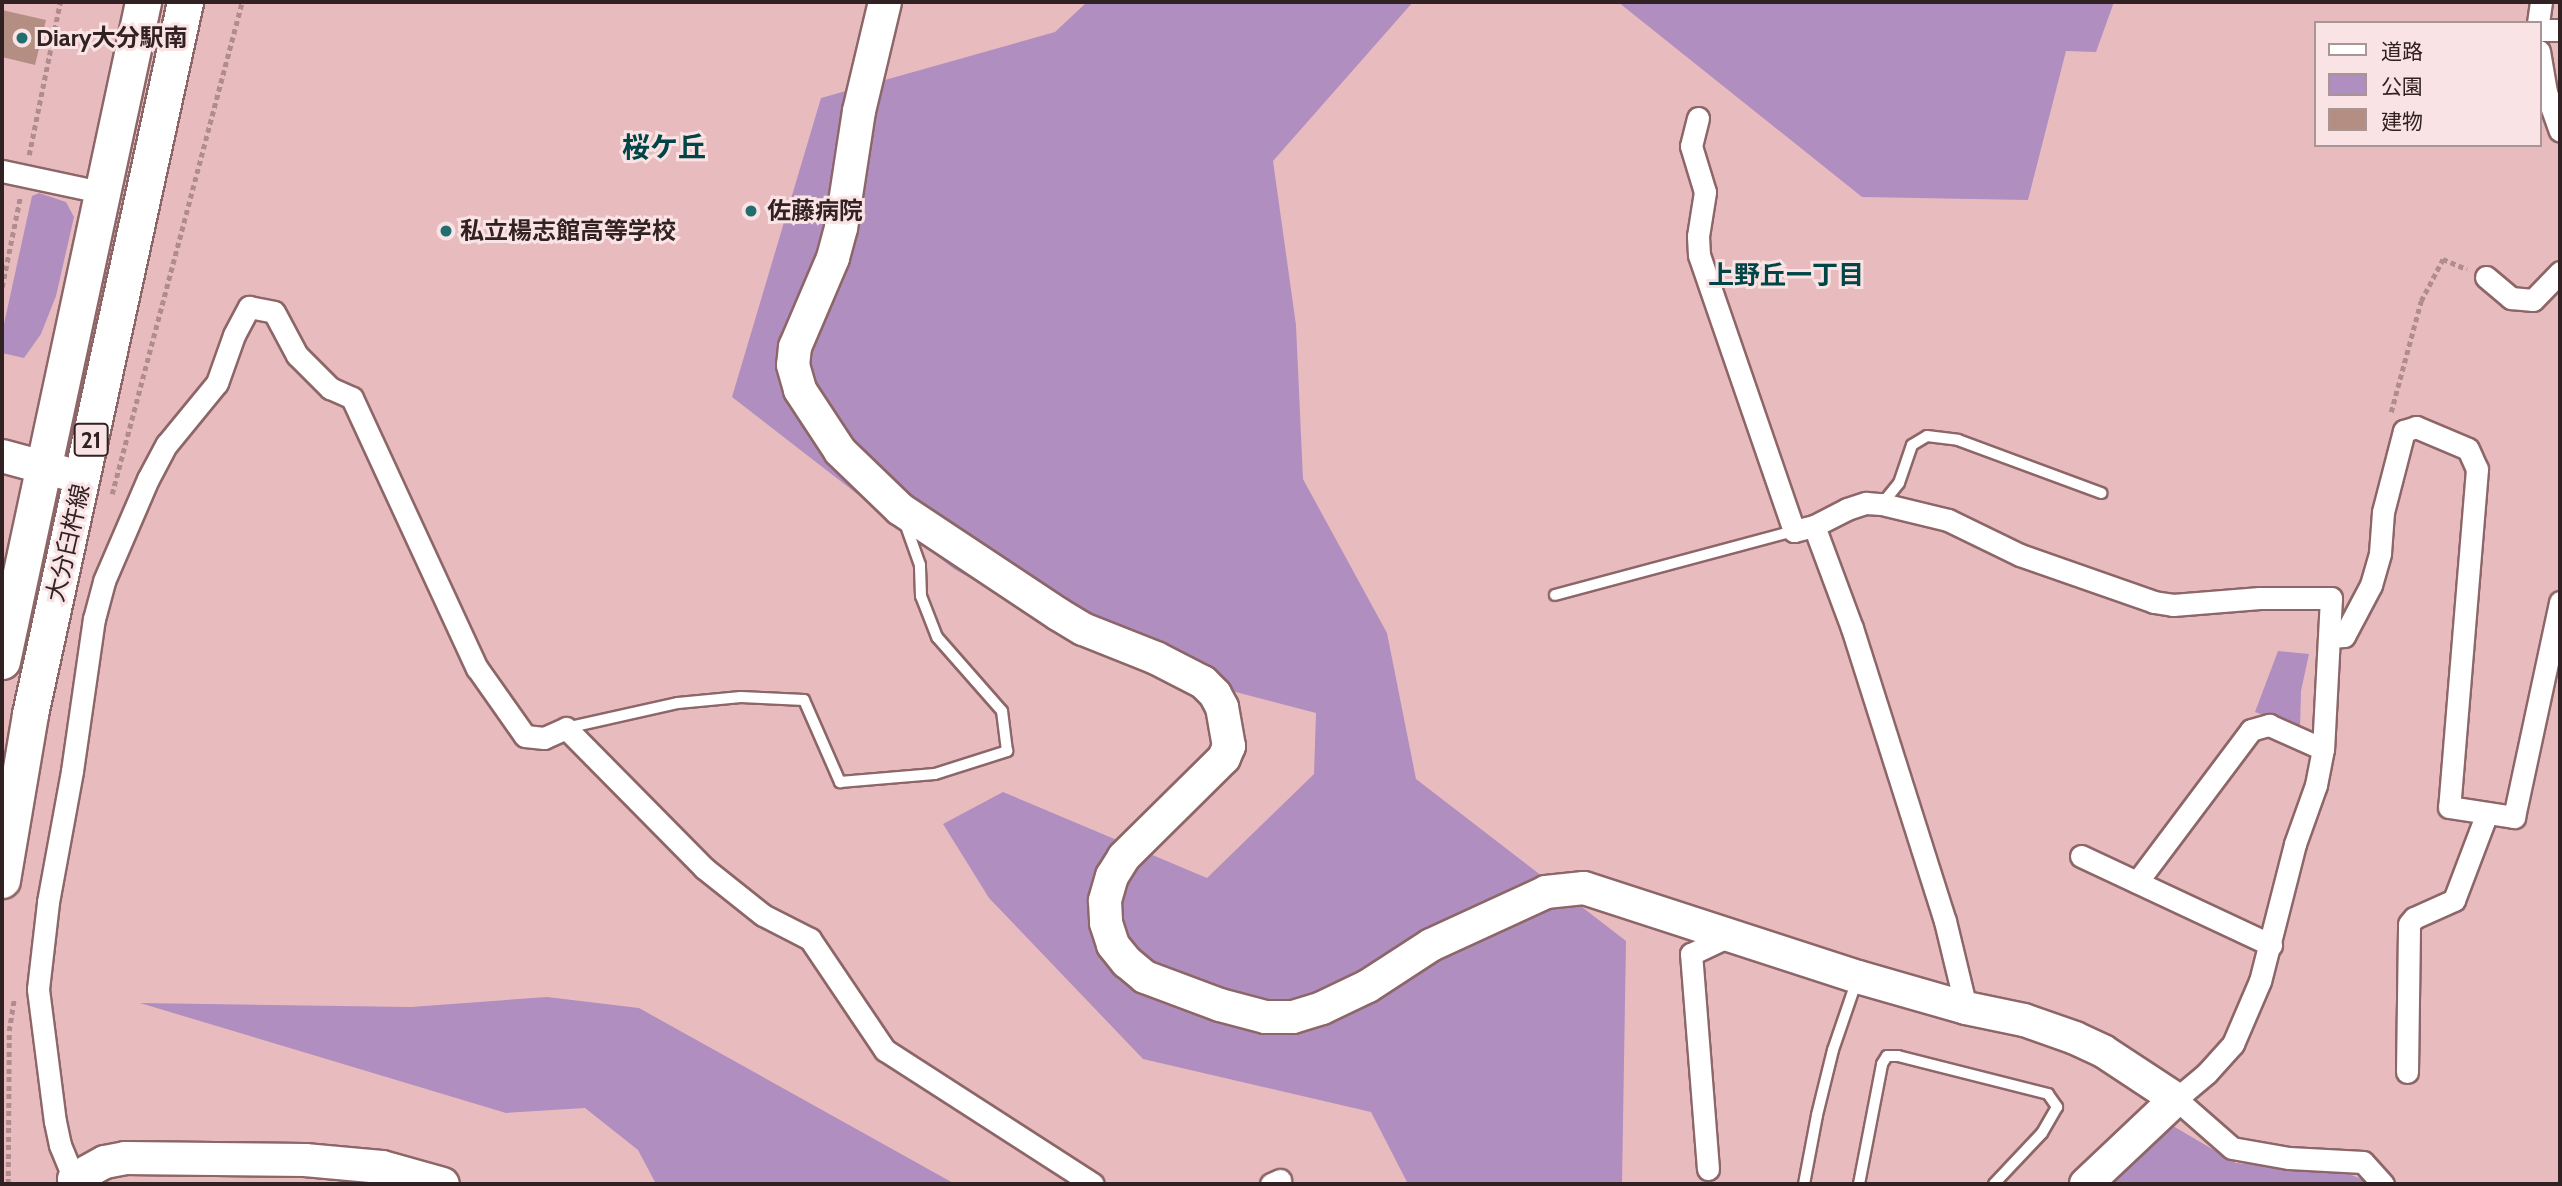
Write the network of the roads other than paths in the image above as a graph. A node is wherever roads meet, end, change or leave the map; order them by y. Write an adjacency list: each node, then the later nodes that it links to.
1 (143, 2): 12 (main road, 大分臼杵線 / 21)
2 (186, 2): 17 (main road, 大分臼杵線 / 21)
3 (886, 2): 20 (street)
4 (2541, 2): 5 (street)
5 (2538, 21)
6 (2541, 30): 7 (street)
7 (2560, 30)
8 (2541, 63): 10 (street)
9 (1698, 118): 21 (street)
10 (2560, 131)
11 (2, 171): 12 (street)
12 (102, 192): 16 (main road, 大分臼杵線 / 21)
13 (2560, 272): 14 (street)
14 (2486, 277)
15 (2, 456): 16 (street)
16 (41, 467): 17 (street); 25 (main road, 大分臼杵線 / 21)
17 (83, 478): 30 (main road, 大分臼杵線 / 21)
18 (2101, 493): 19 (lane)
19 (1882, 504): 21 (street); 24 (street)
20 (900, 509): 26 (lane); 32 (street)
21 (1804, 529): 22 (lane); 35 (street)
22 (1555, 595)
23 (2560, 602): 28 (street)
24 (2330, 637): 27 (street); 28 (street)
25 (2, 661)
26 (566, 728): 39 (street); 41 (street)
27 (2323, 749): 31 (street); 33 (street)
28 (2487, 813): 36 (street)
29 (2081, 856): 31 (street)
30 (2, 880)
31 (2137, 882): 33 (street)
32 (1729, 936): 34 (street); 38 (street)
33 (2271, 945): 37 (street)
34 (1858, 977): 35 (street); 42 (lane)
35 (1966, 1008): 37 (street)
36 (2407, 1072)
37 (2176, 1099): 45 (street); 46 (street)
38 (1708, 1169)
39 (75, 1182): 40 (street)
40 (443, 1184)
41 (1093, 1184)
42 (1804, 1184)
43 (1859, 1184): 44 (lane)
44 (1994, 1184)
45 (2086, 1184)
46 (2383, 1184)

